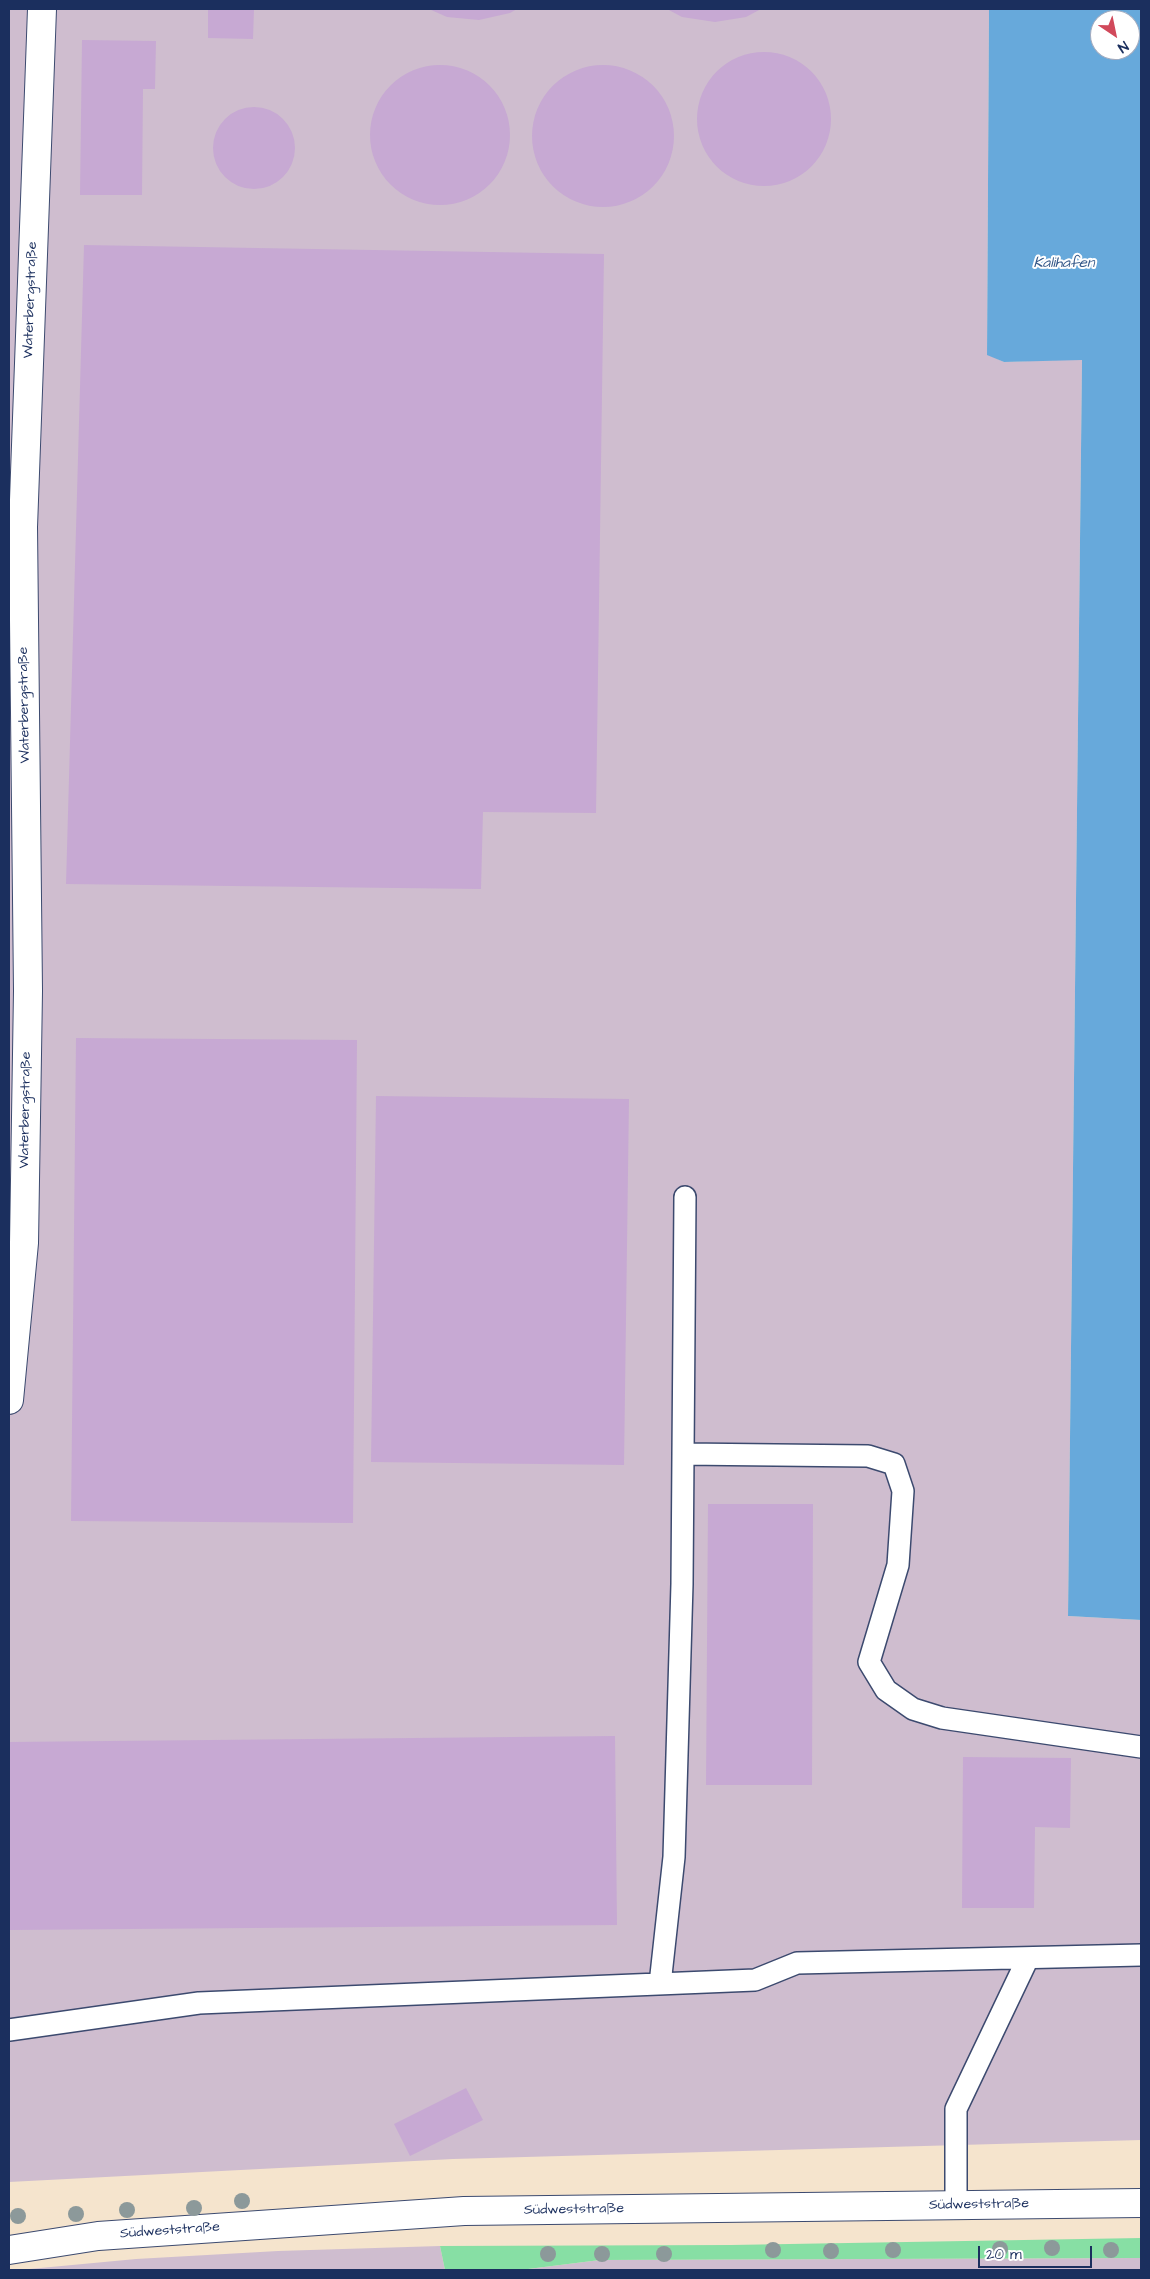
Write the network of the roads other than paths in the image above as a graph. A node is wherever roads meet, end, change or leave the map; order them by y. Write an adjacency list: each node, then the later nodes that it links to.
1 (42, 9): 3 (street, Waterbergstraße)
2 (685, 1198): 4 (lane)
3 (9, 1400)
4 (683, 1454): 5 (lane); 8 (lane)
5 (1141, 1747)
6 (1141, 1955): 7 (lane)
7 (1028, 1958): 8 (lane); 11 (lane)
8 (660, 1984): 9 (lane)
9 (9, 2030)
10 (1141, 2203): 11 (street, Südweststraße)
11 (956, 2205): 12 (street, Südweststraße)
12 (9, 2250)

